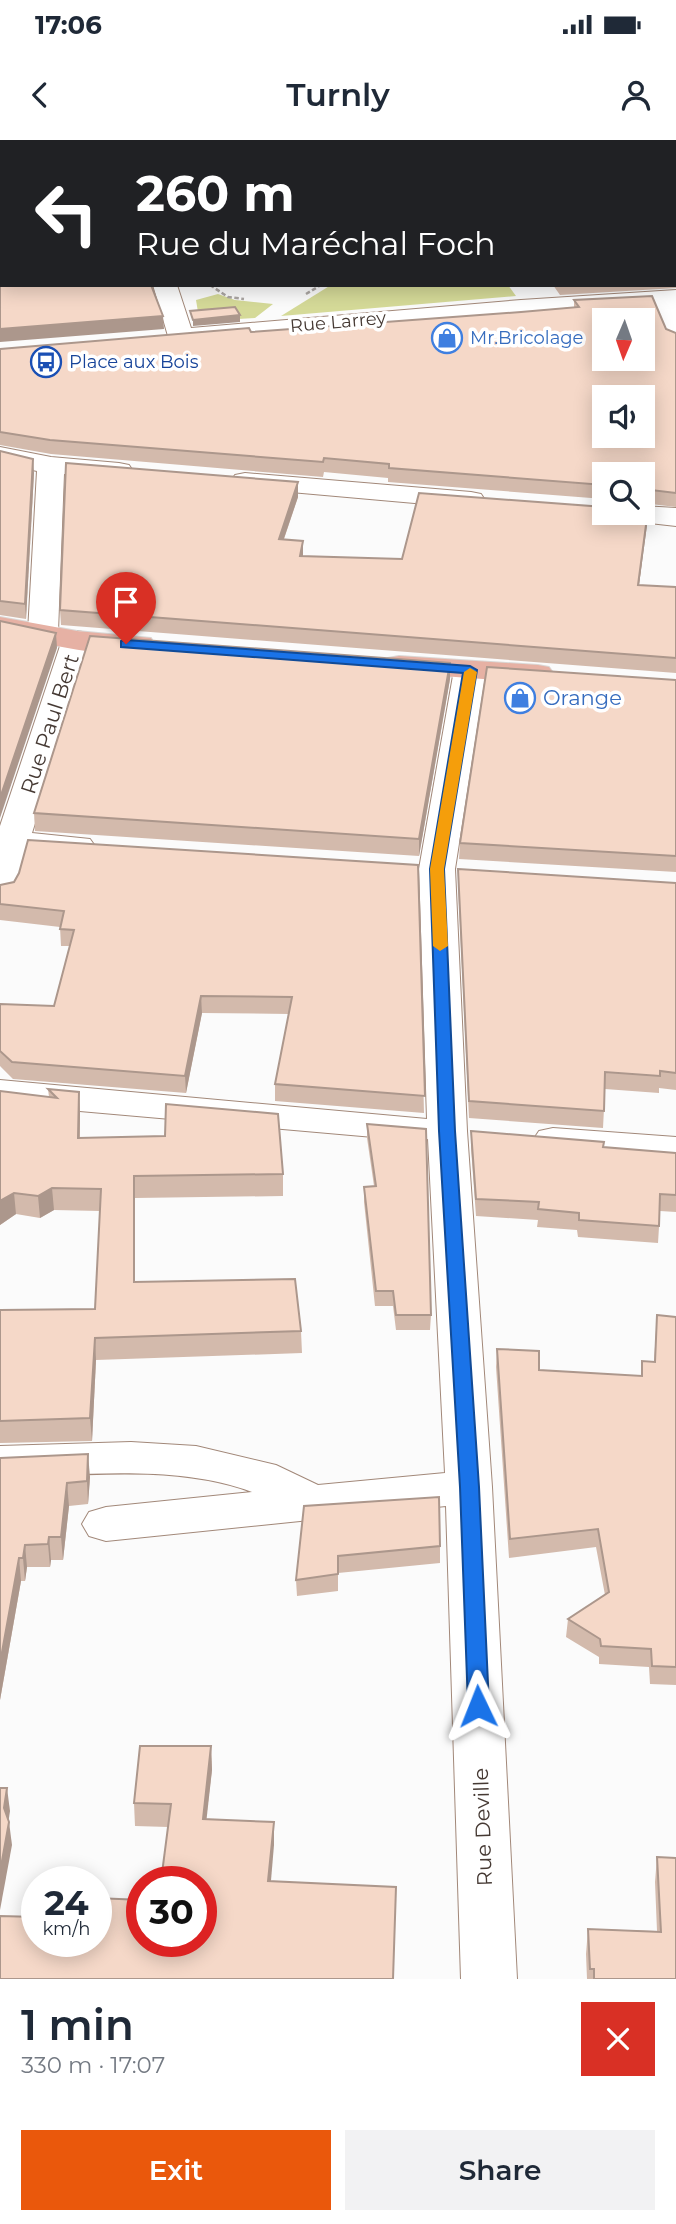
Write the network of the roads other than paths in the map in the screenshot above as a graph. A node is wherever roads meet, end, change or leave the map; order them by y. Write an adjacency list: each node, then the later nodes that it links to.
1 (166, 287): 5 (street)
2 (527, 287): 4 (street)
3 (667, 298): 4 (street, Rue Larrey); 6 (street)
4 (546, 307): 5 (street, Rue Larrey)
5 (181, 336): 7 (street, Rue Larrey)
6 (676, 336)
7 (152, 340)
8 (0, 455): 9 (street)
9 (51, 466): 10 (street); 16 (street)
10 (140, 473)
11 (220, 479): 12 (street)
12 (498, 502)
13 (655, 515): 14 (street)
14 (676, 517)
15 (0, 626): 16 (main road)
16 (43, 632): 17 (main road)
17 (77, 640): 18 (main road); 22 (street, Rue Paul Bert)
18 (170, 648)
19 (374, 663): 20 (main road)
20 (470, 670): 21 (main road); 26 (street, Rue Deville)
21 (562, 676)
22 (6, 841): 23 (street); 24 (street, Rue Paul Bert)
23 (108, 848)
24 (0, 889)
25 (0, 1092): 26 (street)
26 (483, 1134): 27 (street); 29 (street, Rue Deville)
27 (676, 1150)
28 (0, 1462): 30 (street)
29 (469, 1487): 30 (street); 32 (street, Rue Deville)
30 (312, 1503): 31 (street)
31 (106, 1524)
32 (489, 1979)

